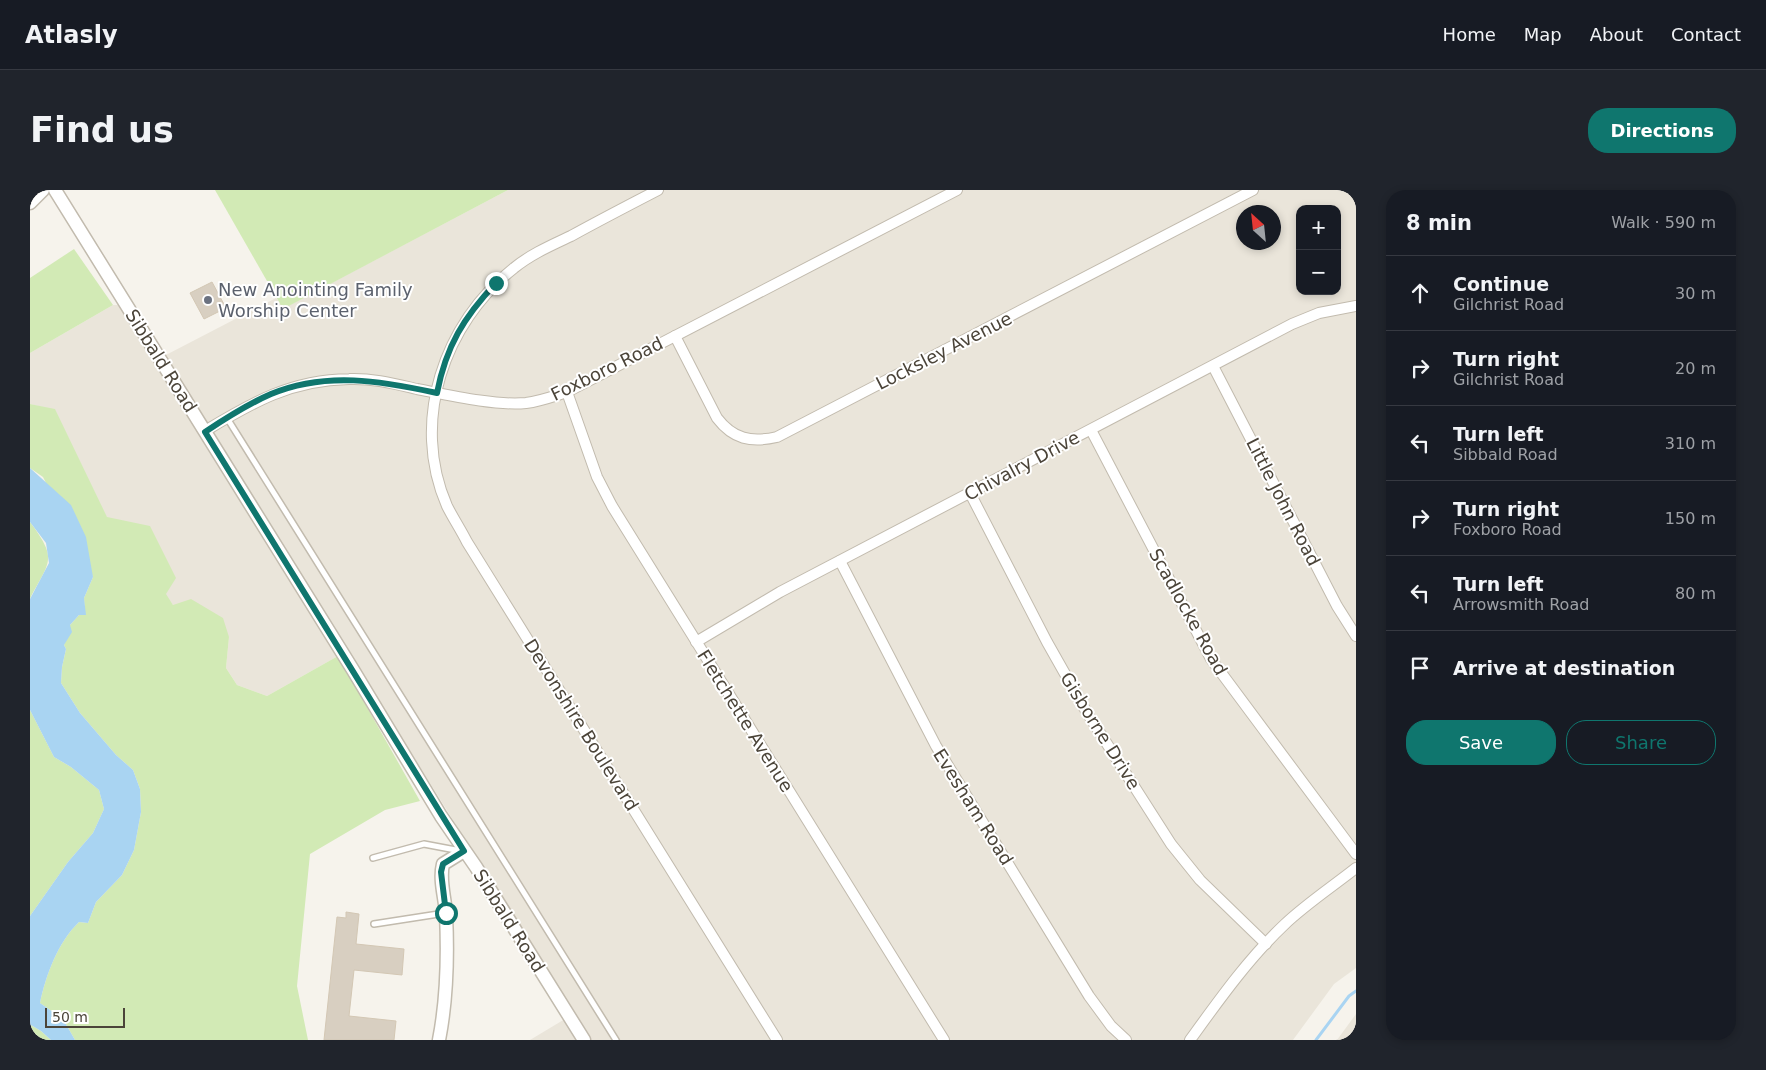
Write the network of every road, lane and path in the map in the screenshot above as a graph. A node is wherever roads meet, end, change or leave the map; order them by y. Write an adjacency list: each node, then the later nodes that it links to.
1 (43, 190): 6 (street)
2 (55, 190): 14 (street, Sibbald Road)
3 (658, 190): 11 (street, Devonshire Boulevard)
4 (957, 190): 8 (street, Foxboro Road)
5 (1253, 190): 8 (street, Locksley Avenue)
6 (30, 204)
7 (1356, 306): 9 (street, Chivalry Drive)
8 (675, 336): 10 (street, Foxboro Road)
9 (1213, 366): 13 (street, Chivalry Drive); 17 (street, Little John Road)
10 (567, 392): 11 (street, Foxboro Road); 18 (street, Fletchette Avenue)
11 (437, 393): 12 (street, Foxboro Road); 29 (street, Devonshire Boulevard)
12 (227, 418): 14 (street, Foxboro Road); 28 (lane)
13 (1091, 430): 15 (street, Chivalry Drive); 20 (street, Scadlocke Road)
14 (205, 432): 19 (street, Sibbald Road)
15 (970, 493): 16 (street, Chivalry Drive); 25 (street, Gisborne Drive)
16 (840, 561): 18 (street, Chivalry Drive); 31 (street, Evesham Road)
17 (1356, 636)
18 (696, 642): 30 (street, Fletchette Avenue)
19 (464, 851): 21 (lane); 23 (street); 27 (street, Sibbald Road)
20 (1356, 854)
21 (373, 858)
22 (1356, 868): 25 (street)
23 (446, 913): 24 (lane); 26 (street)
24 (374, 924)
25 (1266, 944): 32 (street)
26 (439, 1040)
27 (584, 1040)
28 (616, 1040)
29 (777, 1040)
30 (944, 1040)
31 (1126, 1040)
32 (1190, 1040)

